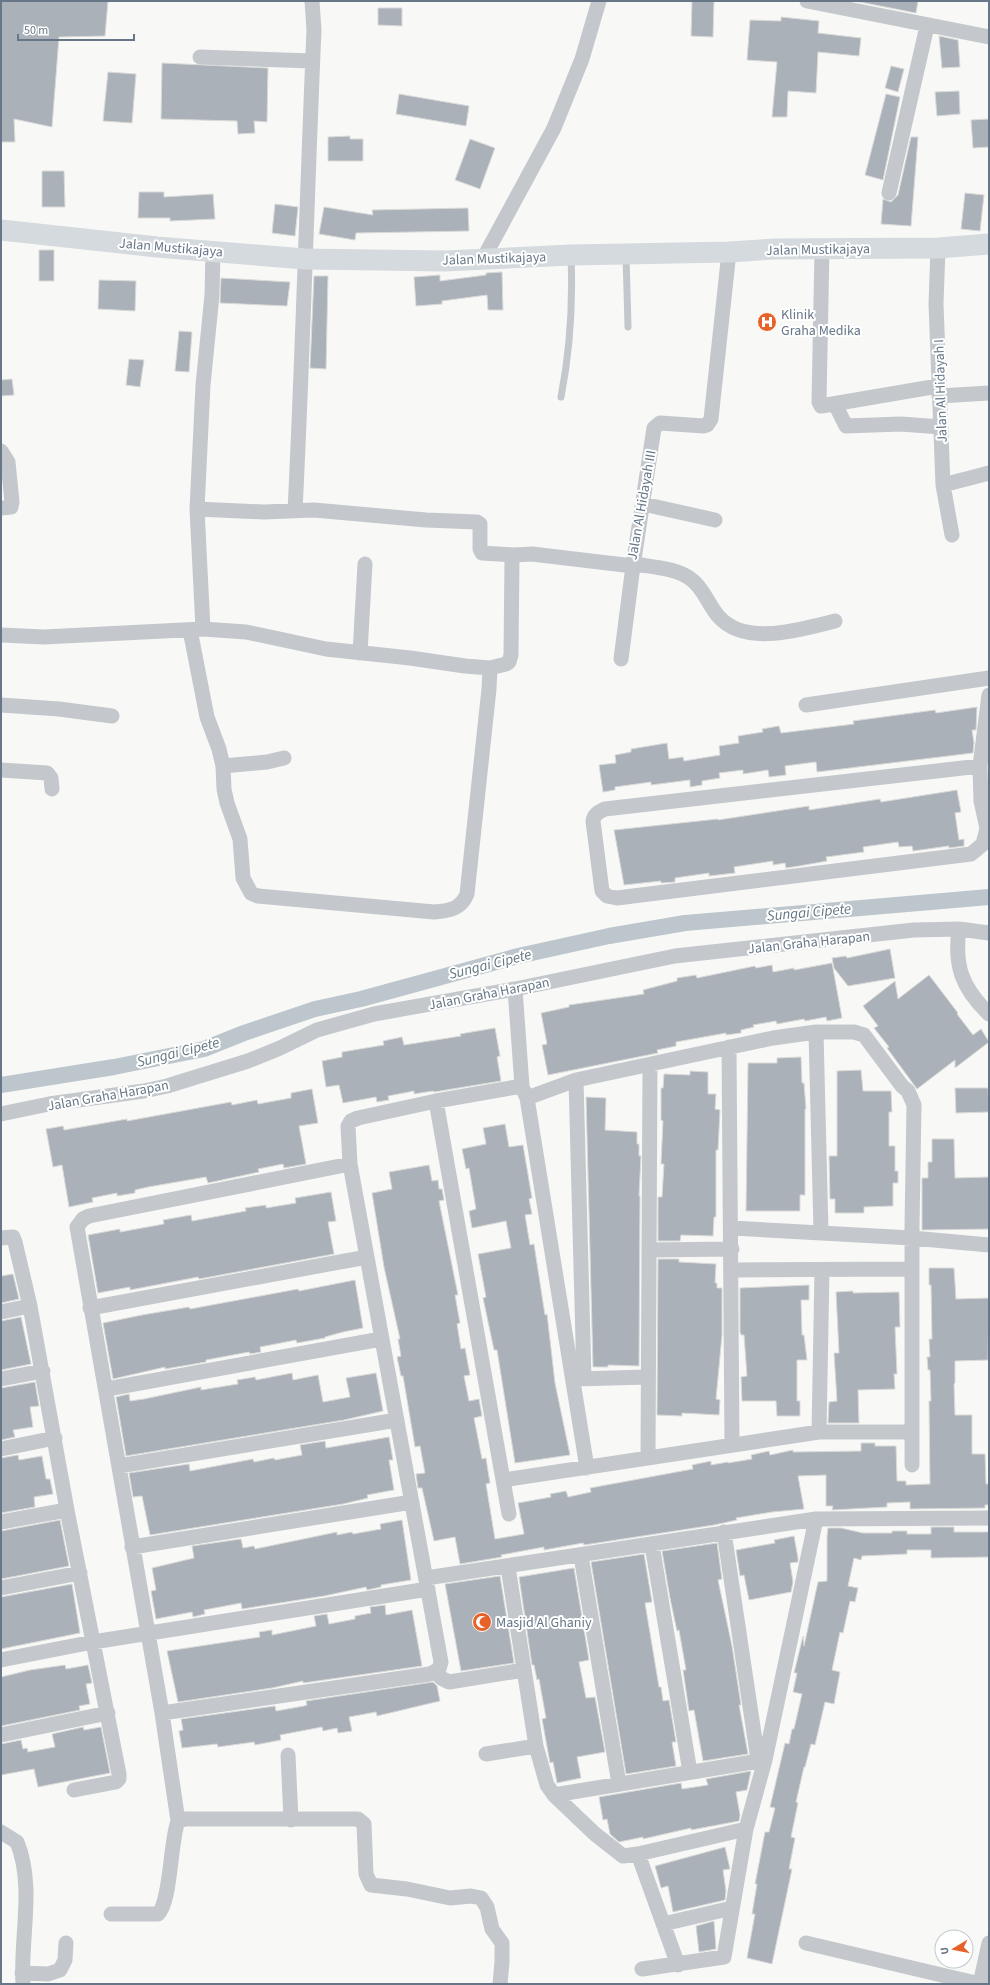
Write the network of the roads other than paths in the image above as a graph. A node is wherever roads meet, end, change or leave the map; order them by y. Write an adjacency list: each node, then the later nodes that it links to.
1 (312, 1): 7 (street)
2 (599, 1): 18 (street)
3 (807, 1): 4 (street)
4 (927, 26): 5 (street); 8 (street)
5 (989, 37)
6 (200, 57): 7 (street)
7 (312, 61): 17 (street)
8 (889, 193)
9 (1, 230): 13 (main road, Jalan Mustikajaya)
10 (989, 244): 11 (main road, Jalan Mustikajaya)
11 (938, 248): 12 (main road, Jalan Mustikajaya); 20 (street, Jalan Al Hidayah I)
12 (822, 249): 14 (main road, Jalan Mustikajaya); 23 (street)
13 (213, 252): 17 (main road, Jalan Mustikajaya); 30 (street)
14 (729, 252): 16 (main road, Jalan Mustikajaya); 28 (street, Jalan Al Hidayah III)
15 (571, 255): 16 (main road, Jalan Mustikajaya); 18 (main road, Jalan Mustikajaya); 22 (lane)
16 (626, 255): 19 (lane)
17 (305, 259): 18 (main road, Jalan Mustikajaya); 31 (street)
18 (483, 259)
19 (628, 327)
20 (939, 391): 21 (street); 23 (street); 24 (street, Jalan Al Hidayah I)
21 (989, 393)
22 (561, 397)
23 (835, 404): 24 (street)
24 (941, 427): 27 (street, Jalan Al Hidayah I)
25 (1, 451): 29 (street)
26 (989, 473): 27 (street)
27 (943, 485): 33 (street, Jalan Al Hidayah I)
28 (644, 504): 32 (street); 36 (street, Jalan Al Hidayah III)
29 (1, 508)
30 (197, 508): 31 (street); 38 (street)
31 (295, 511): 34 (street, Jalan Al Hidayah III)
32 (715, 520)
33 (952, 535)
34 (514, 555): 36 (street, Jalan Al Hidayah III); 42 (street)
35 (365, 564): 40 (street)
36 (634, 565): 37 (street); 41 (street)
37 (835, 621)
38 (197, 629): 39 (street); 40 (street); 49 (street)
39 (1, 635)
40 (360, 653): 42 (street)
41 (621, 659)
42 (490, 668): 49 (street)
43 (989, 678): 46 (street)
44 (989, 695): 50 (street)
45 (1, 705): 47 (street)
46 (806, 705)
47 (112, 716)
48 (284, 758): 49 (street)
49 (223, 766)
50 (980, 766): 53 (street); 53 (street)
51 (1, 770): 52 (street)
52 (52, 789)
53 (988, 828)
54 (959, 929): 55 (street, Jalan Graha Harapan); 56 (street, Jalan Graha Harapan); 57 (street)
55 (989, 933)
56 (515, 989): 62 (street); 64 (street, Jalan Graha Harapan)
57 (989, 1014)
58 (816, 1032): 59 (street); 67 (street); 69 (street)
59 (729, 1047): 60 (street); 66 (street)
60 (650, 1065): 61 (street); 72 (street)
61 (576, 1080): 62 (street); 84 (street)
62 (524, 1092): 63 (street); 84 (street)
63 (436, 1101): 65 (street); 96 (street)
64 (1, 1114)
65 (350, 1164): 73 (street); 78 (street)
66 (732, 1228): 67 (street); 71 (street)
67 (821, 1232): 69 (street)
68 (1, 1238): 77 (street)
69 (912, 1238): 70 (street); 74 (street)
70 (989, 1245)
71 (732, 1249): 72 (street); 75 (street)
72 (649, 1250): 82 (street)
73 (367, 1257): 78 (street); 80 (street)
74 (912, 1269): 76 (street); 88 (street)
75 (732, 1270): 76 (street); 90 (street)
76 (822, 1270): 87 (street)
77 (30, 1306): 79 (street); 81 (street)
78 (90, 1308): 85 (street)
79 (1, 1312)
80 (381, 1339): 85 (street); 86 (street)
81 (43, 1371): 83 (street); 89 (street)
82 (648, 1377): 84 (street); 92 (street)
83 (1, 1379)
84 (578, 1379): 95 (street)
85 (107, 1389): 94 (street)
86 (397, 1420): 94 (street); 97 (street)
87 (819, 1432): 88 (street); 90 (street)
88 (912, 1432): 93 (street)
89 (55, 1438): 91 (street); 98 (street)
90 (732, 1444): 92 (street)
91 (1, 1449)
92 (648, 1458): 95 (street)
93 (912, 1465)
94 (119, 1466): 105 (street)
95 (587, 1468): 96 (street)
96 (503, 1480): 99 (street)
97 (412, 1502): 105 (street); 109 (street)
98 (67, 1510): 102 (street); 108 (street)
99 (509, 1514)
100 (989, 1518): 101 (street)
101 (816, 1519): 103 (street); 122 (street)
102 (1, 1522)
103 (724, 1532): 104 (street); 122 (street)
104 (652, 1545): 106 (street); 123 (street)
105 (132, 1547): 111 (street)
106 (581, 1556): 107 (street); 124 (street)
107 (508, 1567): 109 (street); 114 (street)
108 (80, 1573): 110 (street); 112 (street)
109 (427, 1584): 111 (street); 115 (street)
110 (1, 1588)
111 (149, 1633): 112 (street); 117 (street)
112 (93, 1642): 113 (street); 116 (street)
113 (1, 1660)
114 (524, 1670): 115 (street); 119 (street)
115 (436, 1672): 117 (street)
116 (108, 1713): 118 (street); 125 (street)
117 (162, 1713): 128 (street)
118 (1, 1735)
119 (536, 1746): 120 (street); 126 (street)
120 (486, 1754)
121 (288, 1755): 127 (street)
122 (761, 1760): 123 (street); 129 (street)
123 (690, 1772): 124 (street)
124 (619, 1784): 126 (street)
125 (74, 1790)
126 (554, 1795): 131 (street)
127 (291, 1820): 128 (street); 141 (street)
128 (178, 1821): 133 (street)
129 (746, 1829): 131 (street); 132 (street)
130 (1, 1832): 140 (street)
131 (638, 1854): 134 (street)
132 (732, 1908): 134 (street); 138 (street)
133 (112, 1914)
134 (663, 1924): 138 (street)
135 (66, 1943): 140 (street)
136 (806, 1943): 142 (street)
137 (989, 1944): 142 (street)
138 (678, 1965): 139 (street)
139 (642, 1969)
140 (22, 1979)
141 (500, 1984)
142 (980, 1984)

